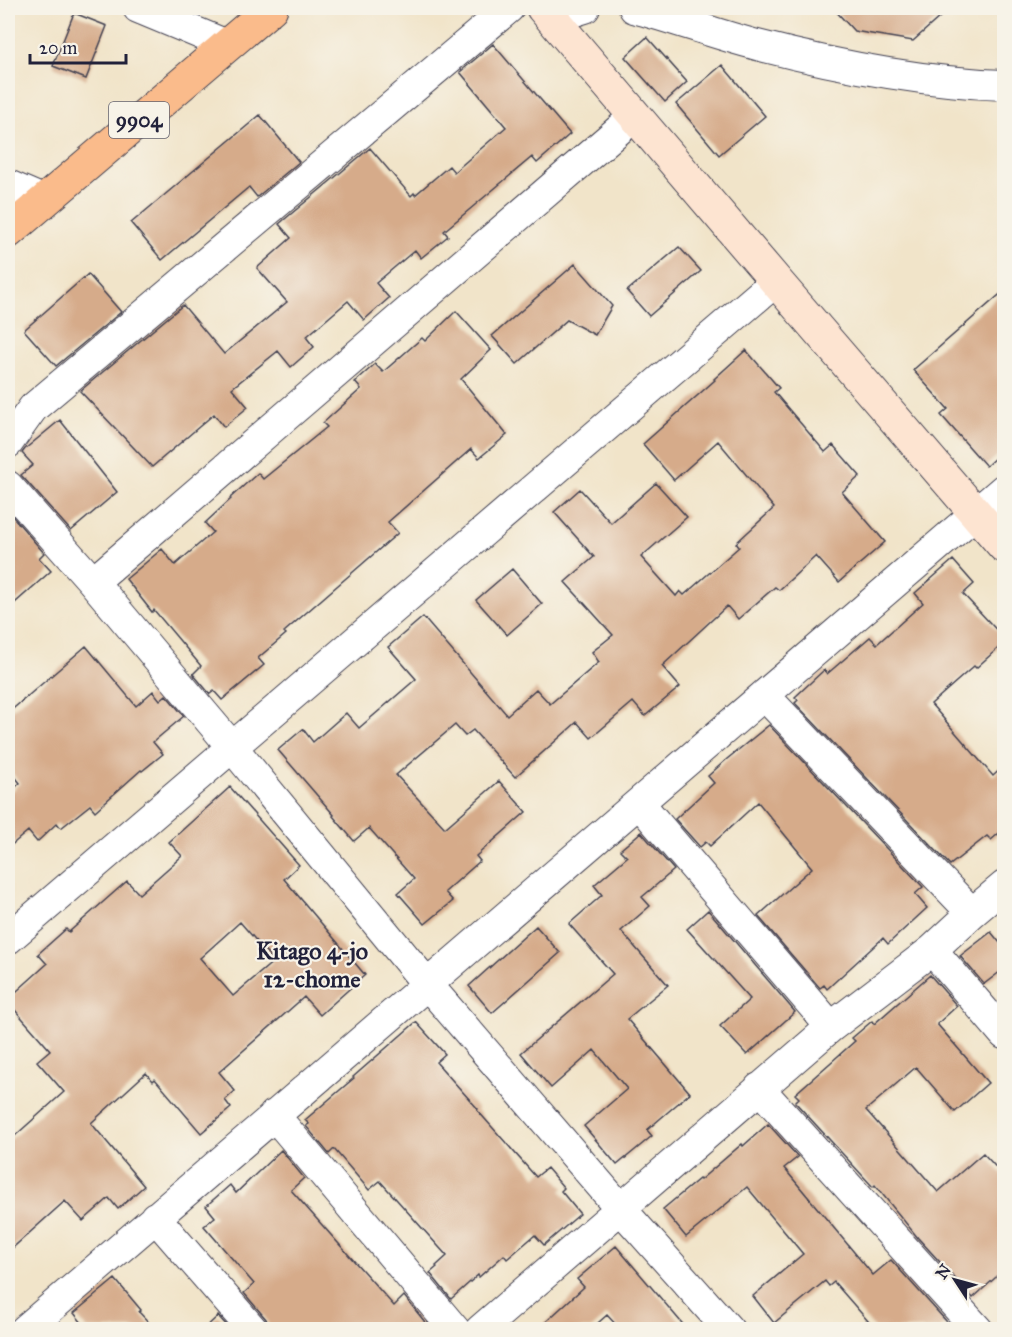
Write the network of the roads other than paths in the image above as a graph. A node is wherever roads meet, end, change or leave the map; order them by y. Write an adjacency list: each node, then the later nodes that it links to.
1 (138, 8): 7 (street)
2 (271, 8): 7 (main road, 9904)
3 (509, 8): 14 (street)
4 (585, 8): 6 (street)
5 (634, 8): 8 (street)
6 (549, 14): 9 (street)
7 (227, 45): 11 (main road, 9904)
8 (1005, 85)
9 (635, 116): 13 (street); 20 (street)
10 (8, 185): 11 (street)
11 (45, 201): 12 (main road, 9904)
12 (8, 232)
13 (776, 281): 18 (street); 22 (street)
14 (20, 403): 15 (street)
15 (8, 442)
16 (8, 486): 20 (street)
17 (1005, 489): 18 (street)
18 (977, 513): 19 (street); 21 (street)
19 (1005, 546)
20 (93, 582): 22 (street)
21 (764, 695): 23 (street); 25 (street)
22 (232, 747): 26 (street); 28 (street)
23 (639, 802): 28 (street); 29 (street)
24 (1005, 886): 25 (street)
25 (972, 913): 27 (street)
26 (8, 939)
27 (932, 950): 29 (street); 30 (street)
28 (427, 984): 32 (street); 33 (street)
29 (831, 1027): 31 (street)
30 (1005, 1034)
31 (759, 1088): 33 (street); 40 (street)
32 (274, 1115): 34 (street); 37 (street)
33 (621, 1209): 38 (street); 39 (street)
34 (155, 1217): 35 (street); 36 (street)
35 (44, 1323)
36 (253, 1329)
37 (455, 1329)
38 (480, 1329)
39 (729, 1329)
40 (978, 1329)

